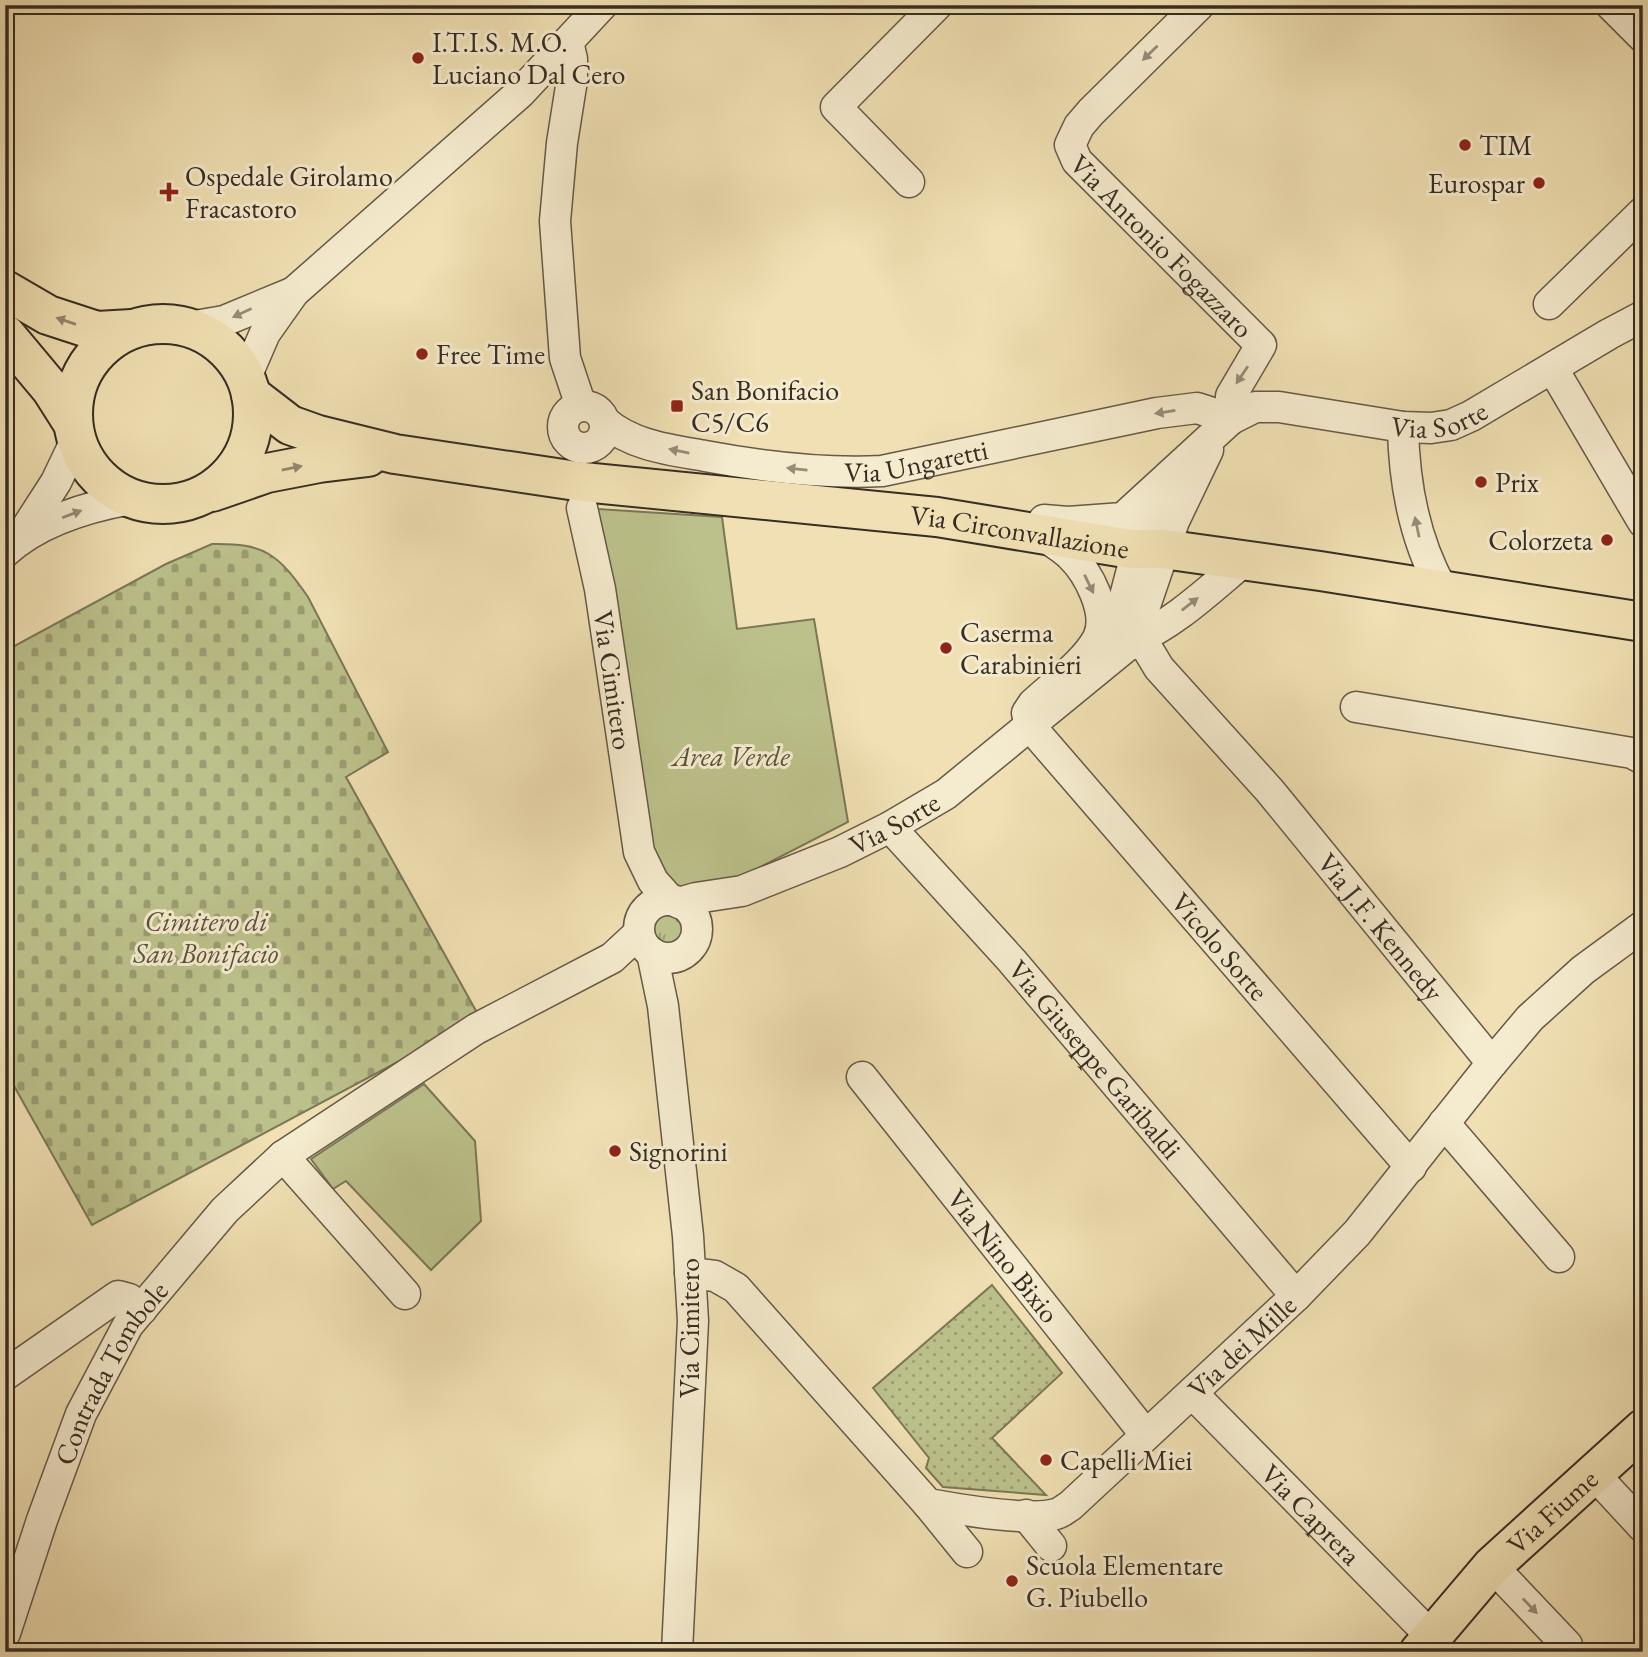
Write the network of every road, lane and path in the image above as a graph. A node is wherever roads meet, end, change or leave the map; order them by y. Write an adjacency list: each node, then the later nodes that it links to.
1 (602, 5): 6 (street)
2 (937, 5): 7 (street)
3 (1199, 5): 18 (street, Via Antonio Fogazzaro, one-way to 18)
4 (1611, 5): 5 (street)
5 (1643, 37)
6 (568, 42): 10 (street); 18 (street, Via Ungaretti, one-way to 6)
7 (909, 182)
8 (1643, 212): 11 (street)
9 (5, 290): 14 (main road, one-way to 9)
10 (294, 292): 13 (street, one-way to 13); 17 (street)
11 (1549, 304)
12 (1643, 316): 16 (street, Via Sorte)
13 (189, 327): 14 (main road); 17 (main road)
14 (132, 329): 20 (main road)
15 (5, 334): 20 (main road)
16 (1553, 369): 19 (street, Via Sorte); 26 (street)
17 (248, 386): 21 (main road, Via Circonvallazione); 23 (main road)
18 (1223, 425): 19 (street, Via Sorte); 22 (street, Via Sorte); 30 (street, Via Sorte)
19 (1403, 427): 32 (street, one-way to 19)
20 (74, 431): 24 (main road); 29 (street)
21 (395, 454): 23 (main road, Via Circonvallazione, one-way to 21); 27 (main road, Via Circonvallazione)
22 (1170, 476): 27 (street, Via Sorte); 30 (street, Via Sorte)
23 (204, 495): 24 (main road)
24 (131, 499): 29 (street, one-way to 24)
25 (582, 508): 39 (street, Via Cimitero)
26 (1643, 522)
27 (997, 526): 28 (main road, Via Circonvallazione)
28 (1043, 535): 30 (main road, Via Circonvallazione); 36 (street, one-way to 36)
29 (11, 546)
30 (1147, 549): 31 (main road, Via Circonvallazione); 34 (street, Via Sorte)
31 (1244, 561): 32 (main road, Via Circonvallazione); 34 (street, Via Sorte, one-way to 31)
32 (1442, 589): 33 (main road, Via Circonvallazione)
33 (1643, 622)
34 (1133, 641): 36 (street, Via Sorte); 44 (street, Via J.F. Kennedy)
35 (1356, 707): 37 (street)
36 (1030, 726): 38 (street, Via Sorte); 48 (street, Vicolo Sorte)
37 (1643, 759)
38 (890, 827): 40 (street, Via Sorte); 52 (street, Via Giuseppe Garibaldi)
39 (639, 852): 41 (street, Via Cimitero); 43 (street, Via Cimitero)
40 (742, 891): 41 (street, Via Sorte); 43 (street, Via Sorte)
41 (674, 901): 43 (street, Via Sorte); 43 (street, Via Cimitero)
42 (1643, 926): 44 (street)
43 (659, 942): 47 (street, Contrada Tombole); 50 (street, Via Cimitero)
44 (1492, 1063): 46 (street, Via dei Mille)
45 (862, 1077): 57 (street, Via Nino Bixio)
46 (1444, 1124): 48 (street, Via dei Mille); 49 (street)
47 (283, 1156): 51 (street); 53 (street, Contrada Tombole)
48 (1411, 1167): 52 (street, Via dei Mille)
49 (1559, 1256)
50 (690, 1273): 59 (street); 68 (street, Via Cimitero)
51 (405, 1294)
52 (1296, 1296): 55 (street, Via dei Mille)
53 (142, 1310): 54 (street); 65 (street, Contrada Tombole)
54 (5, 1376)
55 (1192, 1393): 57 (street, Via dei Mille); 66 (street, Via Caprera)
56 (1643, 1429): 58 (main road, Via Fiume)
57 (1145, 1434): 60 (street, Via dei Mille)
58 (1593, 1474): 61 (street); 64 (main road, Via Fiume)
59 (928, 1504): 60 (street, Via dei Mille); 63 (street)
60 (1026, 1515): 62 (street)
61 (1643, 1527)
62 (1051, 1546)
63 (967, 1552)
64 (1492, 1566): 66 (main road, Via Fiume); 67 (street, Via Fiume, one-way to 67)
65 (5, 1633)
66 (1425, 1644)
67 (1567, 1645)
68 (677, 1652)

